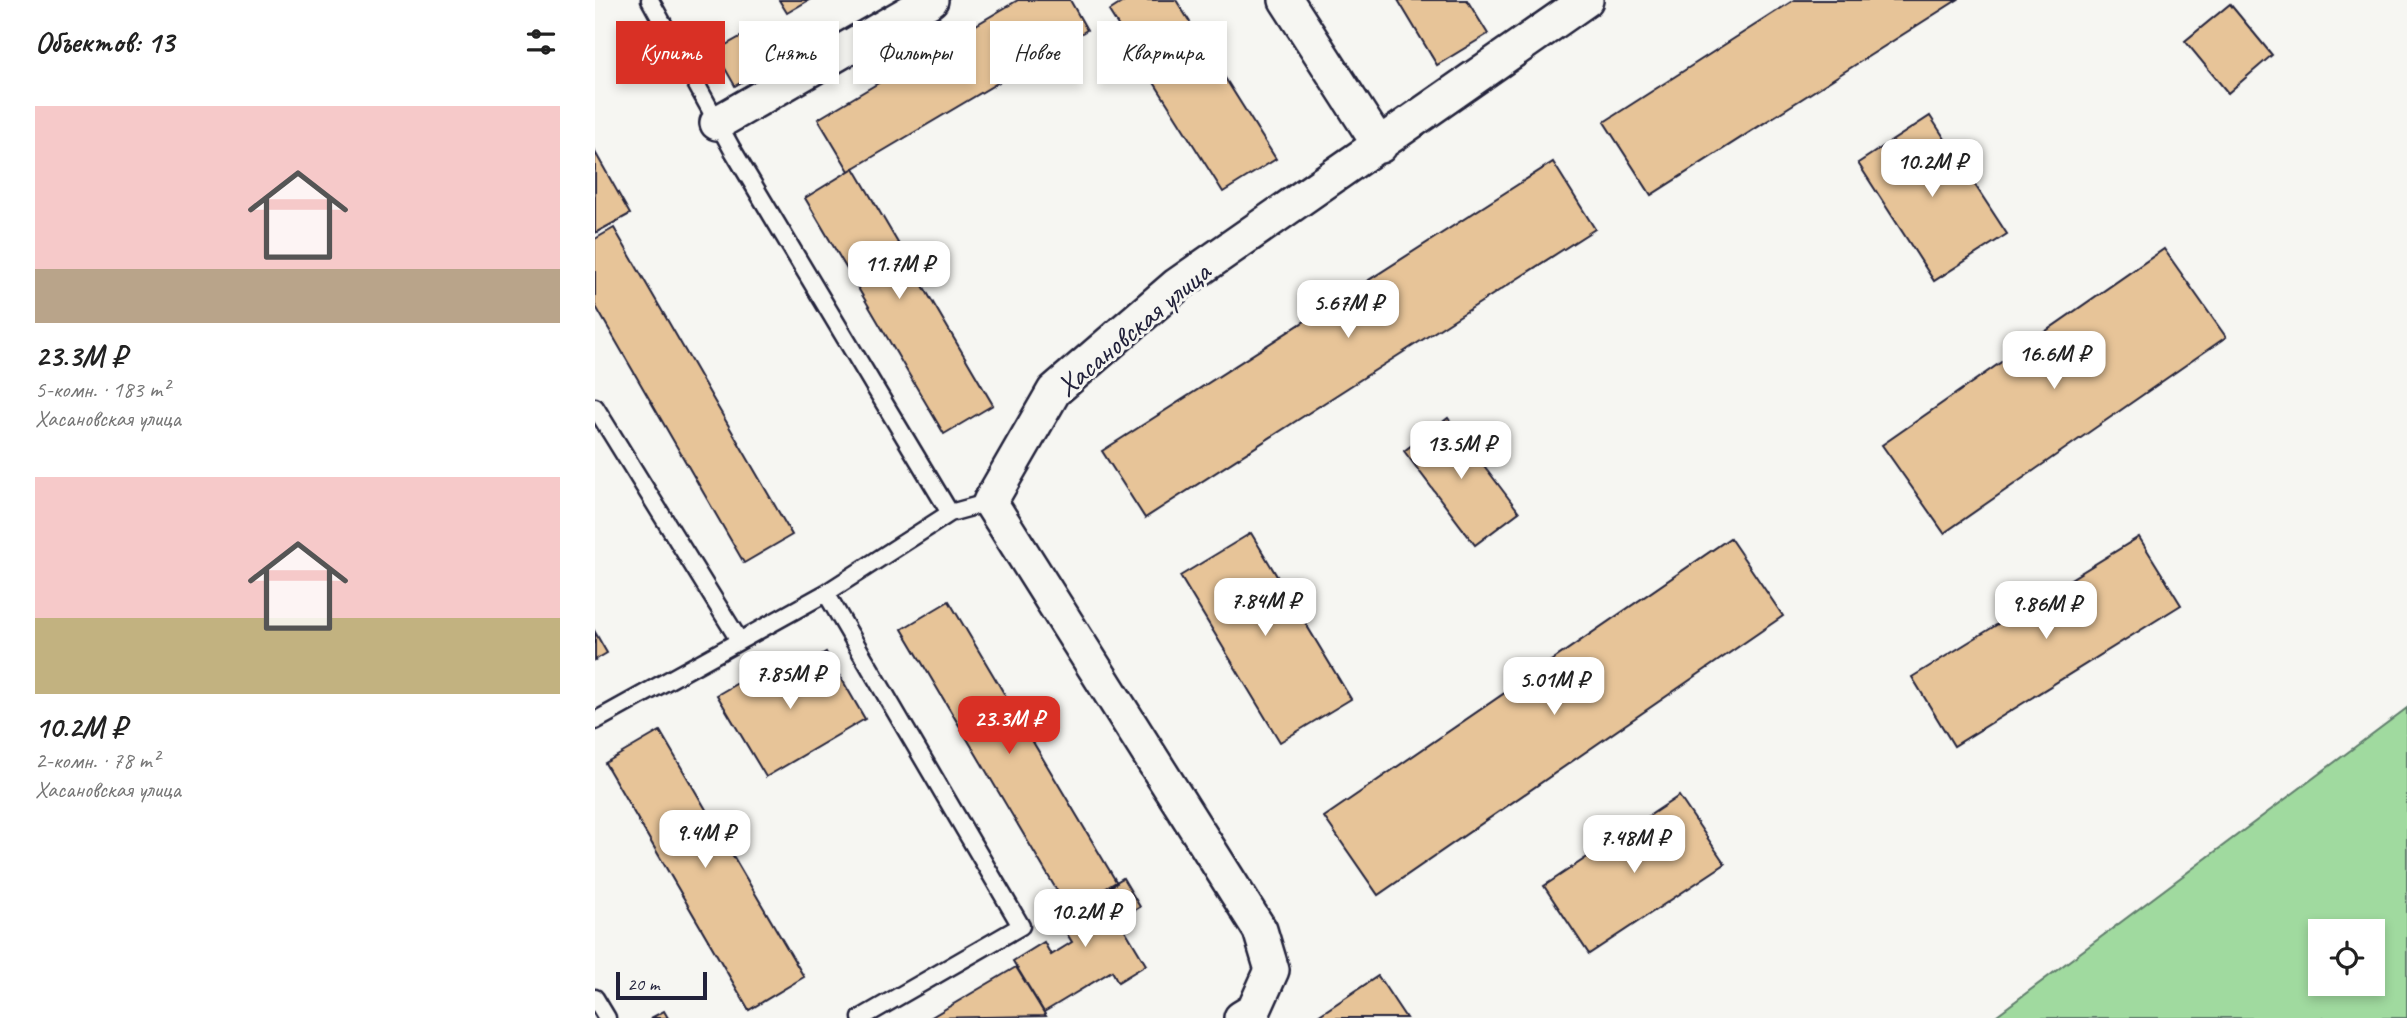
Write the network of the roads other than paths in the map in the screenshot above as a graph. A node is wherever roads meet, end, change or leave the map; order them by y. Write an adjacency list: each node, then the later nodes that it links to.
1 (650, 0): 5 (lane)
2 (931, 0): 5 (street)
3 (1286, 0): 6 (street)
4 (1586, 0): 6 (street, Хасановская улица)
5 (717, 123): 9 (lane)
6 (1380, 146): 8 (street, Хасановская улица)
7 (595, 407): 11 (lane)
8 (990, 502): 9 (lane); 16 (street)
9 (950, 513): 10 (lane)
10 (826, 593): 11 (lane); 15 (lane)
11 (739, 640): 12 (lane)
12 (595, 721)
13 (595, 998): 14 (lane)
14 (607, 1018)
15 (861, 1018)
16 (1241, 1018)

